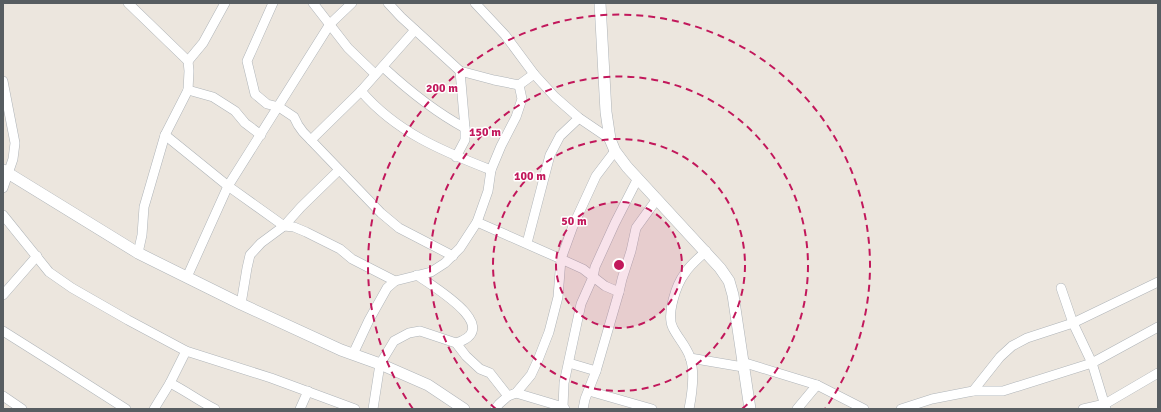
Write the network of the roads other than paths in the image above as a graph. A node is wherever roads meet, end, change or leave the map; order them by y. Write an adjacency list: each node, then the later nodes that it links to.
1 (128, 3): 11 (street)
2 (226, 3): 11 (street)
3 (273, 3): 20 (street)
4 (314, 3): 9 (street)
5 (352, 3): 9 (street)
6 (388, 3): 10 (street)
7 (475, 3): 15 (street)
8 (600, 3): 25 (street)
9 (330, 24): 14 (street); 20 (street)
10 (415, 30): 12 (street); 13 (street)
11 (188, 61): 18 (street)
12 (383, 66): 14 (street); 22 (street)
13 (460, 71): 17 (street); 22 (street)
14 (375, 74): 19 (street)
15 (534, 74): 17 (street); 21 (street)
16 (3, 81): 31 (street)
17 (520, 85): 30 (street)
18 (188, 90): 23 (street); 24 (street)
19 (361, 91): 26 (street); 28 (street)
20 (279, 107): 24 (street); 26 (street)
21 (579, 118): 25 (street); 39 (street)
22 (465, 128): 28 (street)
23 (165, 135): 33 (street); 41 (street)
24 (261, 135): 33 (street)
25 (610, 139): 27 (street)
26 (311, 140): 29 (street)
27 (615, 151): 32 (street); 44 (street)
28 (456, 157): 30 (street)
29 (339, 170): 38 (street); 43 (street)
30 (491, 170): 37 (street)
31 (6, 172): 34 (street); 41 (street)
32 (638, 178): 35 (street); 47 (street)
33 (228, 186): 38 (street); 46 (street)
34 (3, 188)
35 (657, 199): 40 (street); 51 (street)
36 (3, 215): 42 (street)
37 (477, 222): 39 (street); 43 (street)
38 (284, 226): 48 (street); 53 (street)
39 (527, 243): 44 (street)
40 (706, 251): 60 (street); 64 (street)
41 (138, 253): 46 (street)
42 (37, 256): 52 (street); 58 (street)
43 (453, 256): 45 (street)
44 (561, 259): 47 (street); 72 (street)
45 (417, 275): 48 (street); 57 (street)
46 (187, 277): 53 (street)
47 (592, 277): 51 (street); 61 (street)
48 (395, 281): 59 (street)
49 (1158, 282): 54 (street)
50 (1061, 288): 54 (street)
51 (620, 292): 65 (street)
52 (3, 295)
53 (241, 304): 59 (street)
54 (1073, 323): 62 (street); 71 (street)
55 (1158, 327): 62 (street)
56 (3, 332): 77 (street)
57 (456, 343): 63 (street); 72 (street)
58 (186, 351): 67 (street); 70 (street)
59 (353, 354): 63 (street)
60 (690, 358): 64 (street); 87 (street)
61 (569, 363): 65 (street); 75 (street)
62 (1092, 363): 71 (street); 74 (street)
63 (380, 364): 82 (street); 83 (street)
64 (743, 365): 68 (street); 88 (street)
65 (596, 371): 69 (street)
66 (1158, 373): 74 (street)
67 (170, 383): 78 (street); 79 (street)
68 (817, 385): 89 (street); 90 (street)
69 (589, 391): 85 (street); 86 (street)
70 (308, 392): 80 (street); 81 (street)
71 (973, 392): 91 (street)
72 (512, 395): 75 (street); 84 (street)
73 (3, 396): 76 (street)
74 (1106, 407): 92 (street)
75 (564, 408)
76 (22, 409)
77 (126, 409)
78 (154, 409)
79 (215, 409)
80 (300, 409)
81 (355, 409)
82 (373, 409)
83 (464, 409)
84 (495, 409)
85 (583, 409)
86 (652, 409)
87 (689, 409)
88 (750, 409)
89 (797, 409)
90 (864, 409)
91 (900, 409)
92 (1083, 409)

